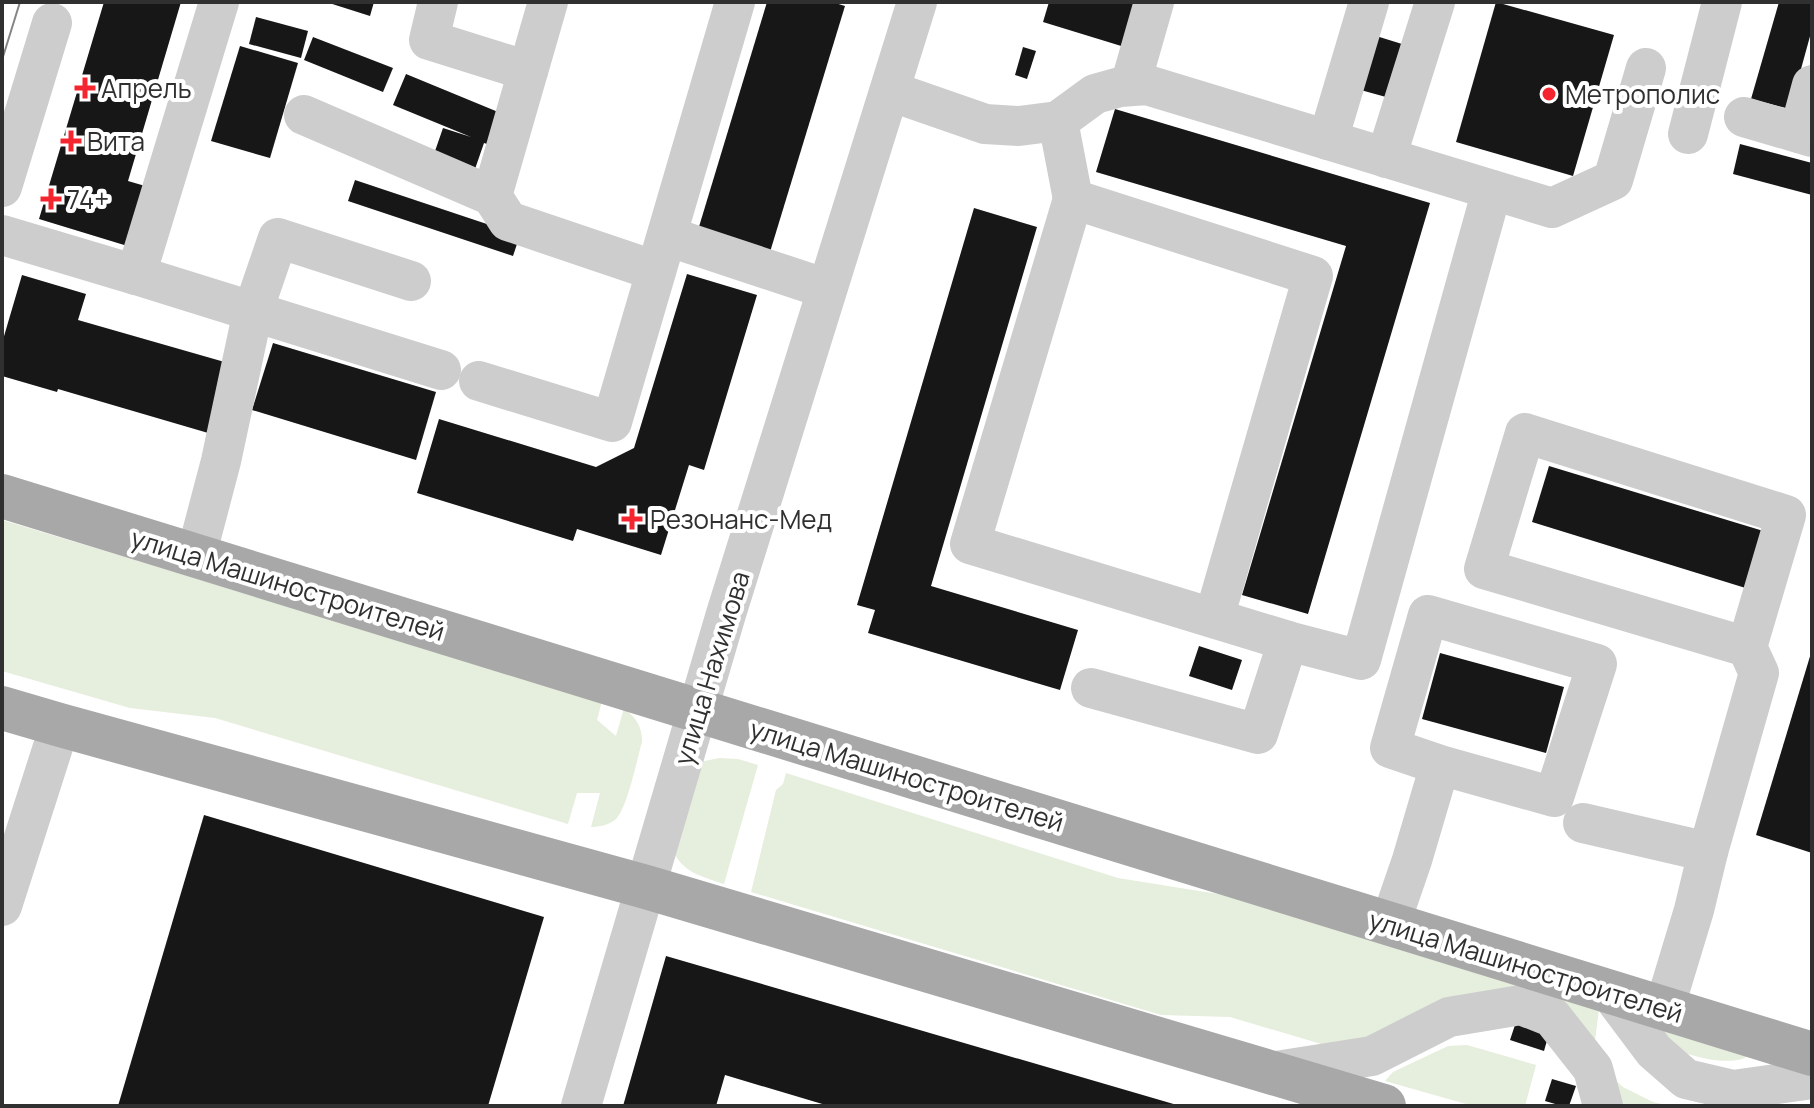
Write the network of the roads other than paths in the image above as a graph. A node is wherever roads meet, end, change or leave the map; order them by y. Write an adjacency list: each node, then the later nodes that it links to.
1 (219, 2): 29 (street)
2 (438, 2): 12 (street)
3 (548, 2): 12 (street)
4 (735, 2): 28 (street)
5 (917, 2): 15 (street, улица Нахимова)
6 (1154, 2): 14 (street)
7 (1369, 2): 21 (street)
8 (1435, 2): 22 (street)
9 (1722, 2): 19 (street)
10 (52, 23): 23 (street)
11 (1646, 68): 24 (street)
12 (528, 71): 25 (street)
13 (1812, 85): 20 (street)
14 (1130, 86): 18 (street); 21 (street)
15 (890, 91): 18 (street); 31 (street, улица Нахимова)
16 (304, 115): 25 (street)
17 (1744, 117): 20 (street)
18 (1058, 121): 26 (street)
19 (1688, 134)
20 (1806, 135)
21 (1328, 140): 22 (street)
22 (1386, 158): 24 (street)
23 (2, 187)
24 (1492, 190): 38 (street)
25 (492, 196): 28 (street)
26 (1073, 199): 37 (street); 37 (street)
27 (2, 235): 29 (street)
28 (661, 253): 31 (street); 34 (street)
29 (136, 275): 32 (street)
30 (411, 281): 32 (street)
31 (827, 289): 42 (street, улица Нахимова)
32 (253, 311): 33 (street); 36 (street)
33 (441, 370)
34 (479, 381)
35 (2, 496): 36 (main road, улица Машиностроителей)
36 (196, 556): 42 (main road, улица Машиностроителей)
37 (1214, 618): 38 (street)
38 (1288, 641): 40 (street)
39 (1747, 647): 39 (street); 46 (street)
40 (1091, 688)
41 (2, 708): 43 (main road)
42 (698, 710): 47 (street, улица Нахимова); 49 (main road, улица Машиностроителей)
43 (60, 725): 47 (main road); 48 (street)
44 (1440, 765): 44 (street); 49 (street)
45 (1583, 823): 46 (street)
46 (1708, 852): 51 (street)
47 (646, 887): 53 (main road); 55 (street, улица Нахимова)
48 (3, 902)
49 (1390, 924): 50 (main road, улица Машиностроителей)
50 (1609, 991): 51 (main road, улица Машиностроителей); 54 (street)
51 (1664, 1009): 52 (main road, улица Машиностроителей)
52 (1812, 1054)
53 (1270, 1072): 56 (main road); 57 (street)
54 (1812, 1079)
55 (581, 1106)
56 (1384, 1106)
57 (1603, 1106)

